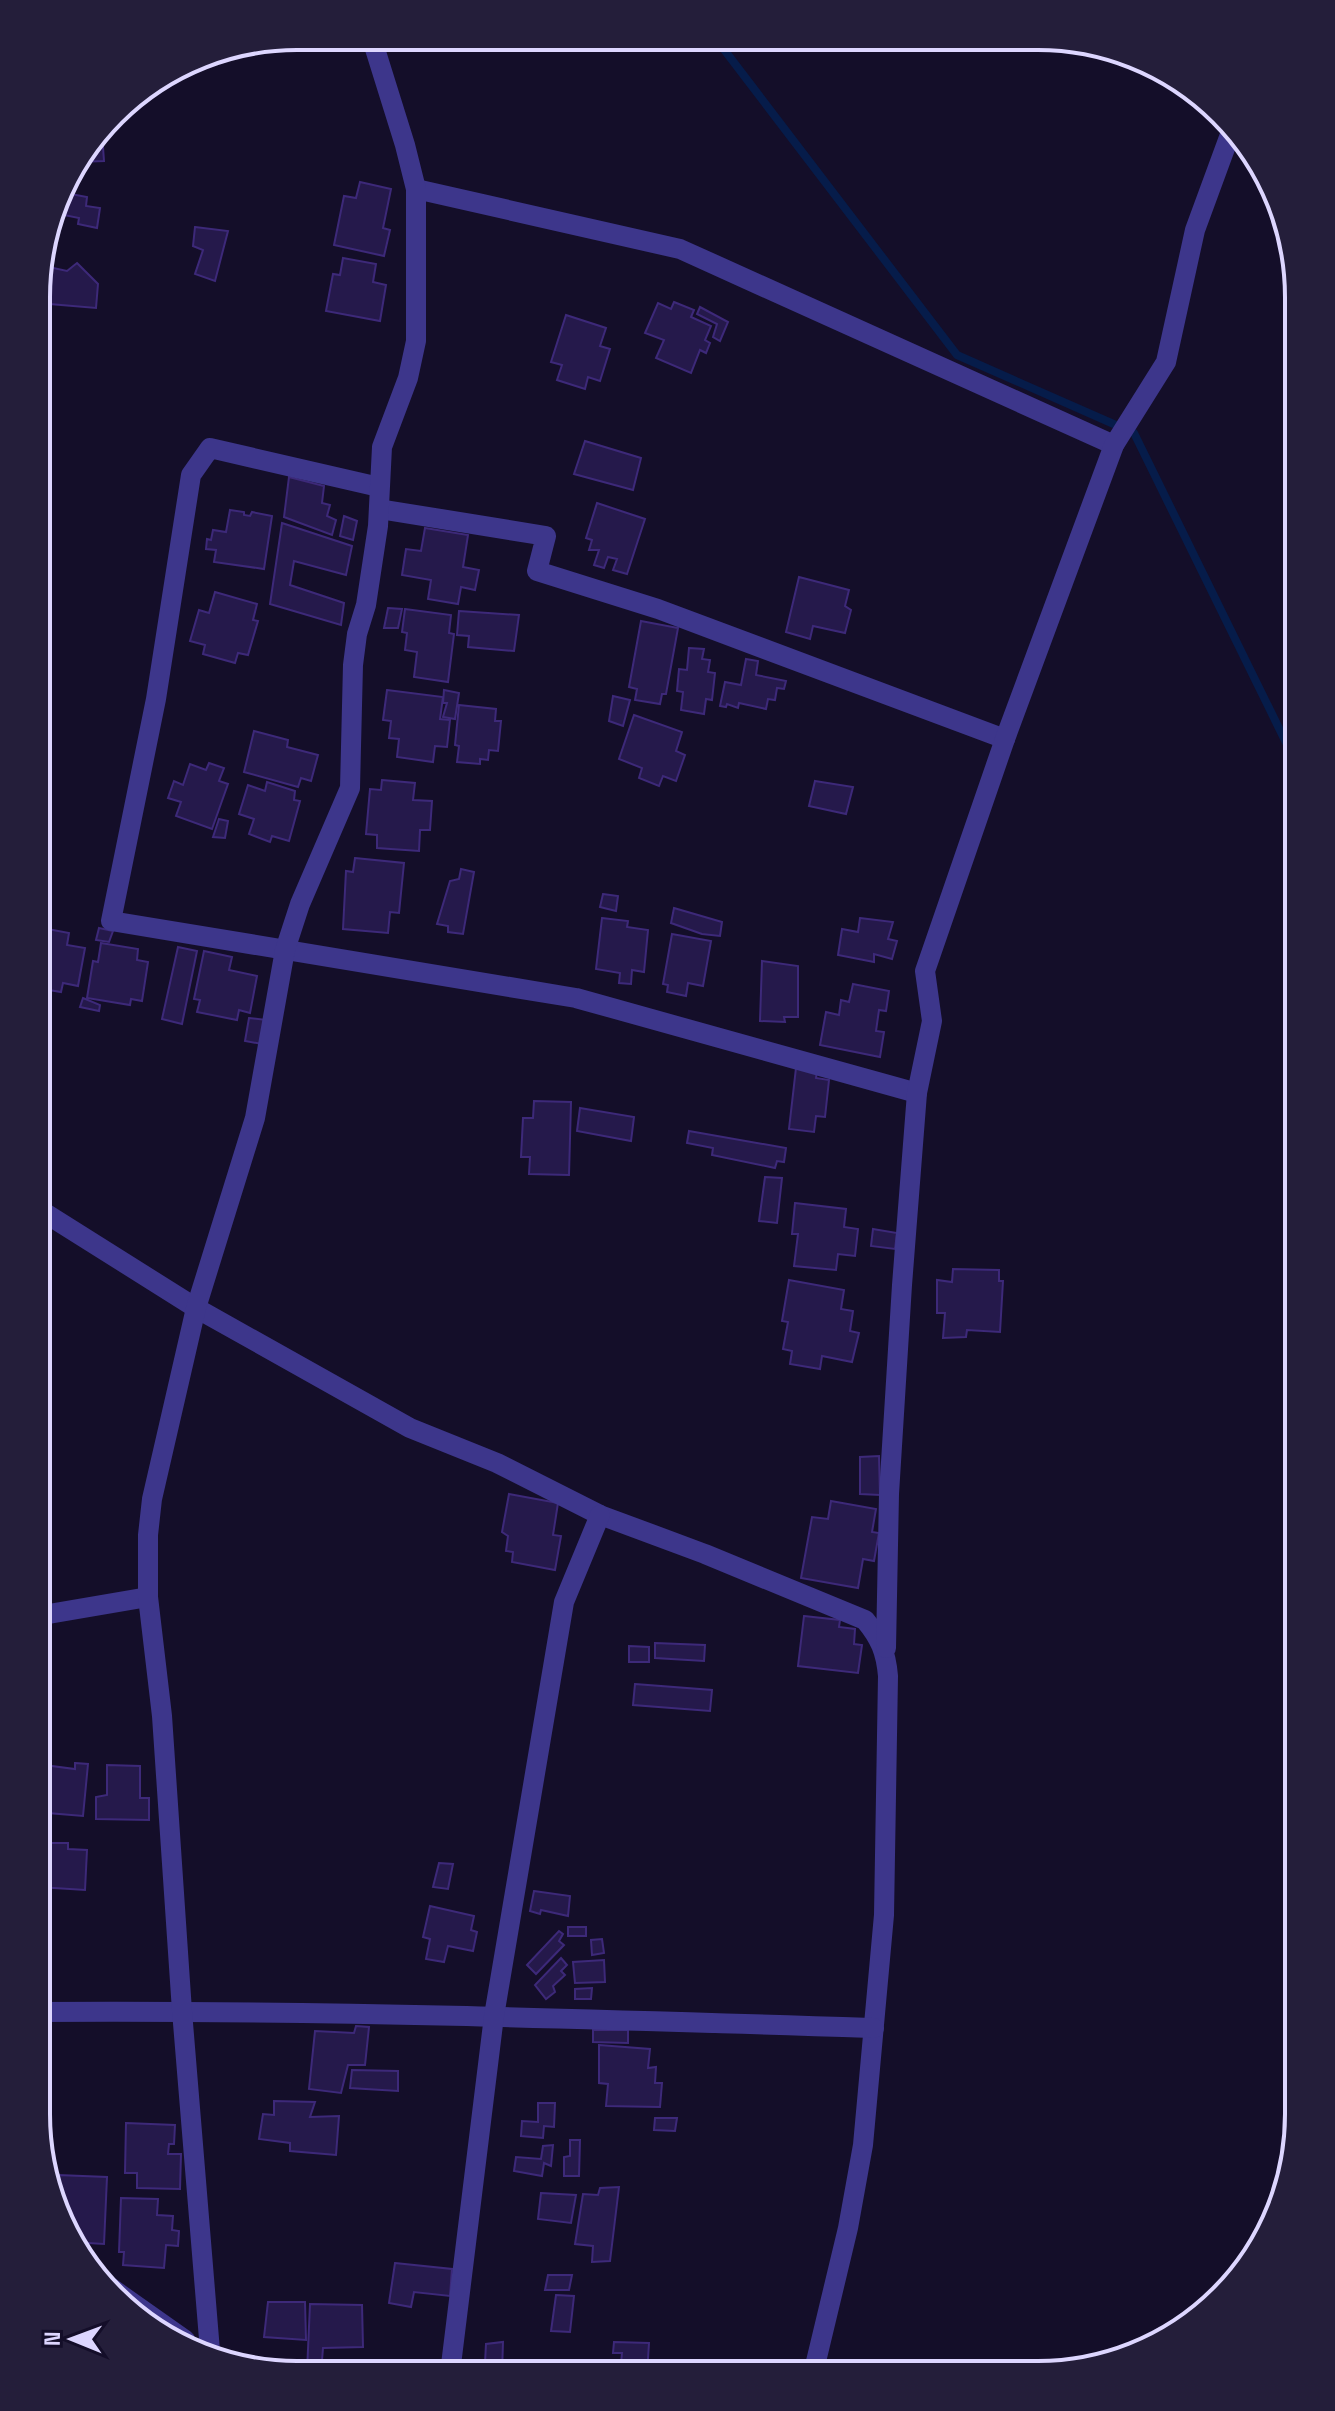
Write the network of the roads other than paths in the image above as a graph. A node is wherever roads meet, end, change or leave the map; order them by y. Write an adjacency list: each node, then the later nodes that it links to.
1 (376, 51): 3 (street)
2 (1228, 140): 4 (street)
3 (416, 189): 4 (street); 5 (street)
4 (1114, 445): 7 (street)
5 (379, 487): 6 (street); 8 (street)
6 (379, 509): 7 (street); 8 (street)
7 (1005, 739): 9 (street)
8 (285, 950): 9 (street); 11 (street)
9 (917, 1093): 15 (street)
10 (50, 1216): 11 (street)
11 (196, 1308): 12 (street); 13 (street)
12 (600, 1515): 15 (street); 18 (street)
13 (148, 1597): 14 (street); 16 (street)
14 (50, 1614)
15 (886, 1652): 19 (street)
16 (182, 2011): 17 (street); 18 (street); 20 (street)
17 (50, 2012)
18 (494, 2016): 19 (street); 21 (street)
19 (874, 2028): 22 (street)
20 (209, 2345)
21 (451, 2361)
22 (816, 2361)

